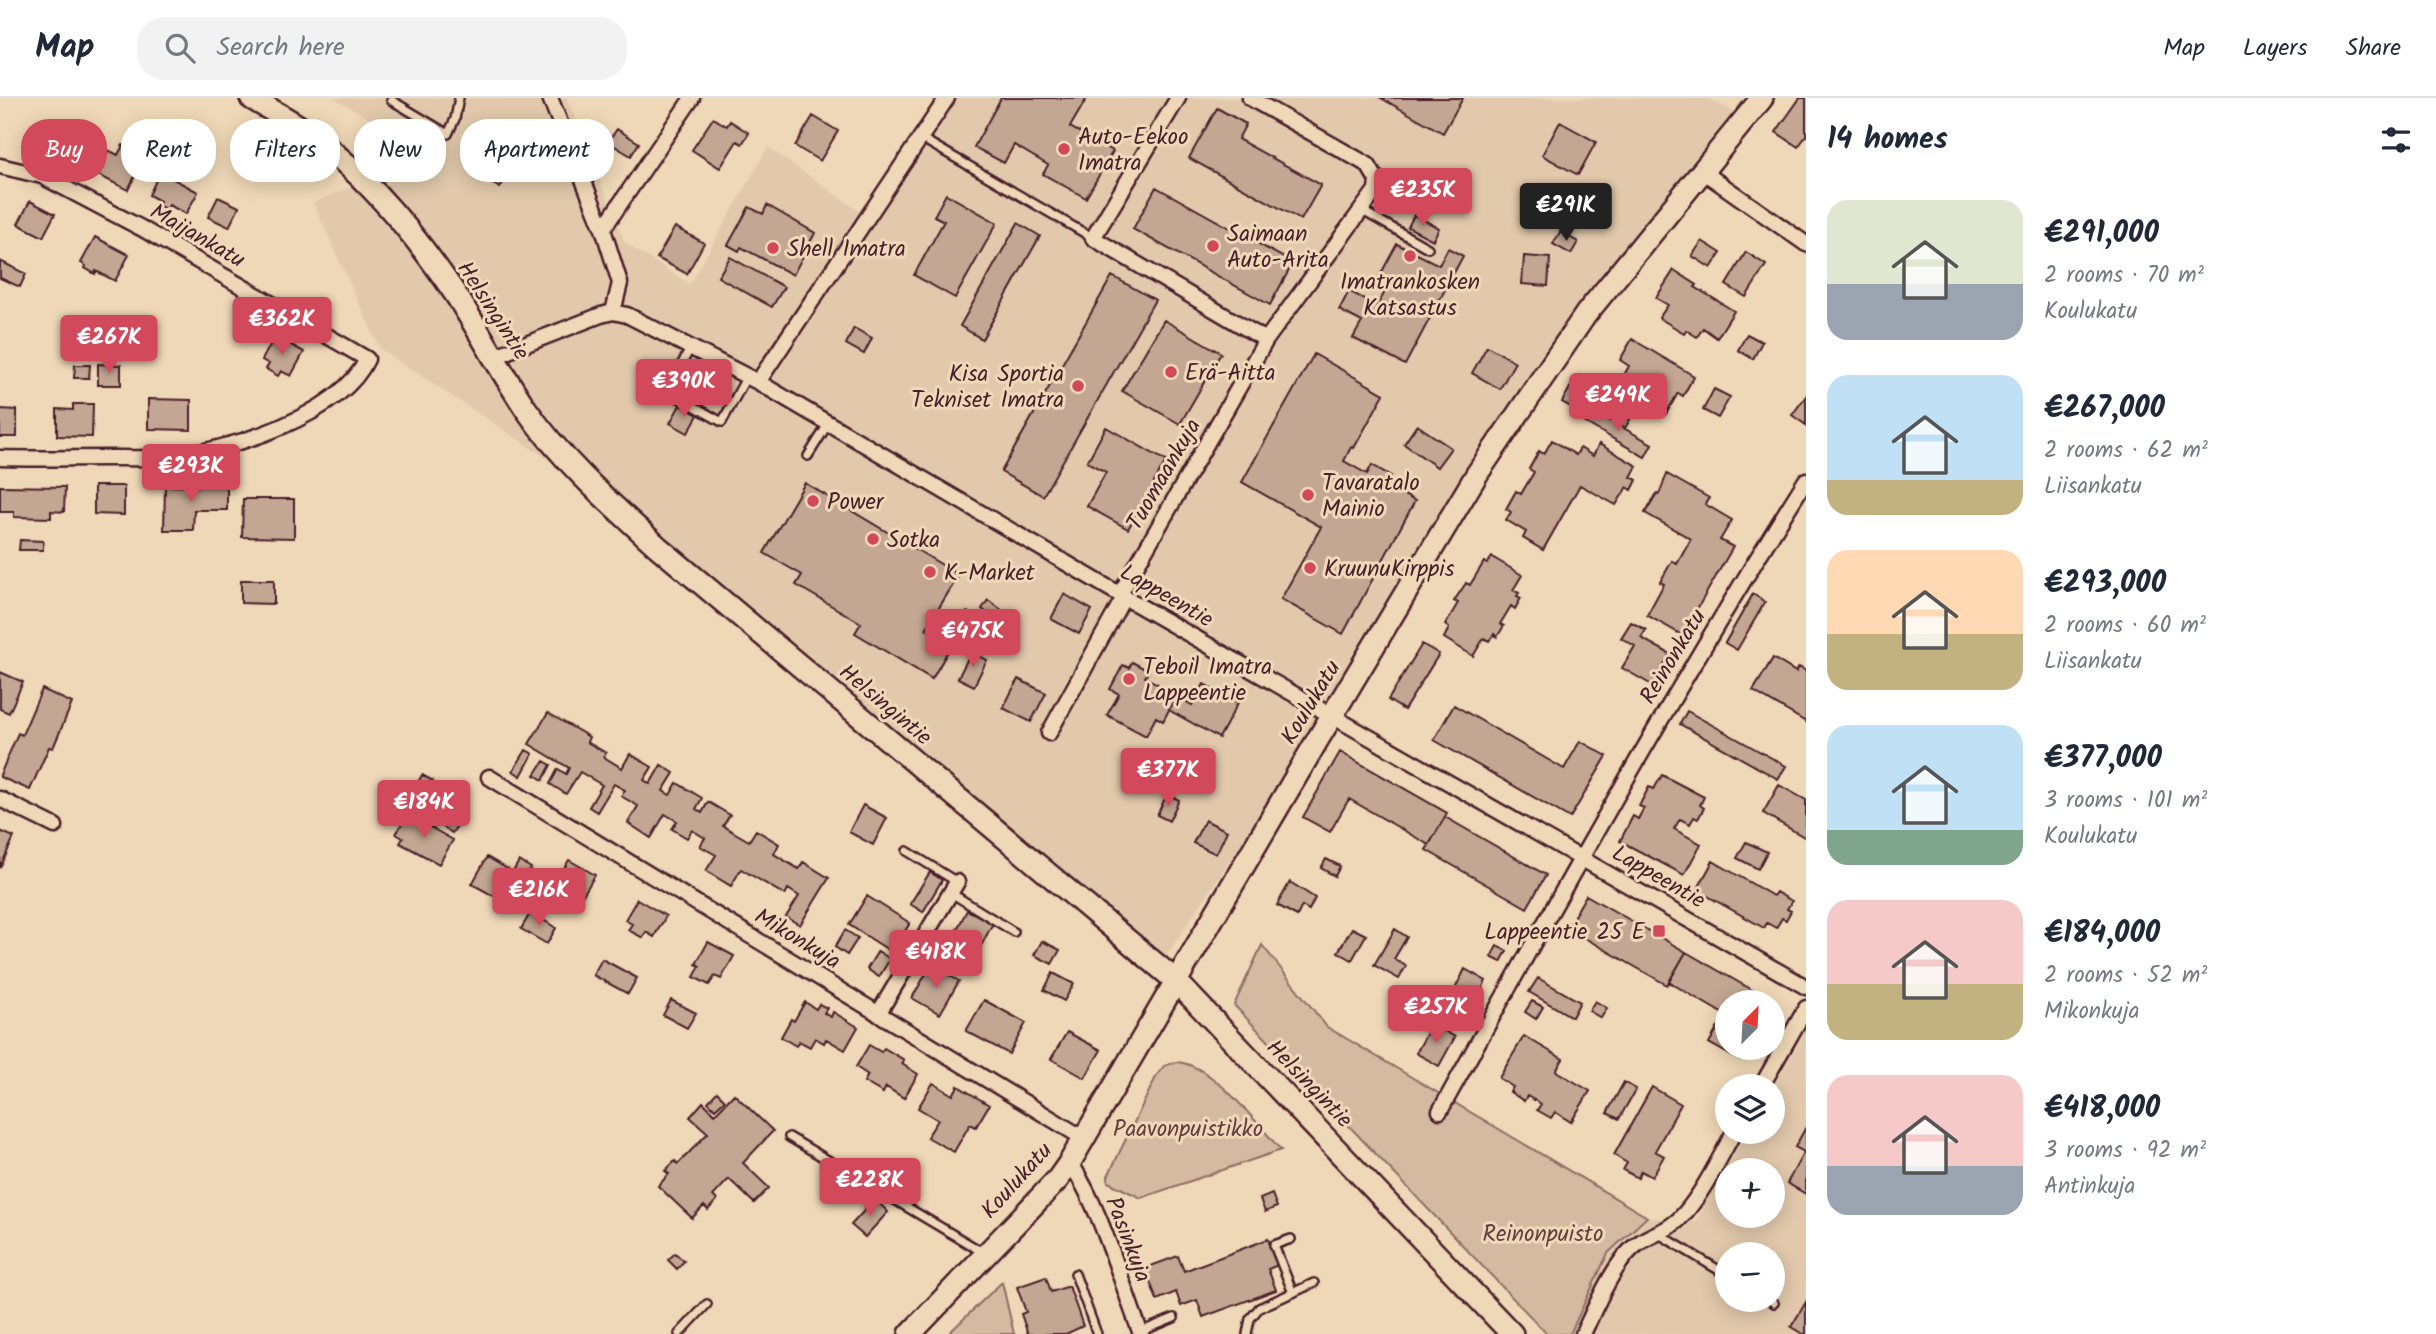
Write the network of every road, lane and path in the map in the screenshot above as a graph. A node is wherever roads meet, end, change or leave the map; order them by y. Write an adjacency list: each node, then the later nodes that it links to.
1 (251, 98): 21 (main road, Helsingintie)
2 (459, 98): 8 (lane)
3 (550, 98): 14 (street)
4 (692, 98): 14 (street)
5 (947, 98): 10 (street)
6 (1178, 98): 15 (street)
7 (1250, 98): 13 (street, Tuomaankuja)
8 (391, 100)
9 (1755, 101): 12 (main road, Koulukatu)
10 (921, 138): 15 (lane); 22 (street)
11 (0, 166): 25 (street, Maijankatu)
12 (1702, 171): 16 (street); 28 (main road, Koulukatu)
13 (1361, 210): 17 (lane); 19 (street, Tuomaankuja)
14 (603, 229): 18 (street)
15 (1093, 238): 19 (street)
16 (1806, 244)
17 (1427, 248)
18 (612, 312): 20 (street, Lappeentie); 21 (street)
19 (1266, 340): 27 (street, Tuomaankuja)
20 (691, 347): 22 (street, Lappeentie); 22 (lane)
21 (493, 357): 37 (main road, Helsingintie)
22 (753, 379): 23 (street, Lappeentie)
23 (828, 423): 24 (lane); 27 (street, Lappeentie)
24 (808, 456)
25 (0, 458)
26 (1806, 480): 34 (street, Reinonkatu)
27 (1122, 596): 28 (street, Lappeentie); 29 (street, Tuomaankuja)
28 (1333, 716): 34 (street, Lappeentie); 37 (main road, Koulukatu)
29 (1049, 733)
30 (489, 777): 40 (street, Mikonkuja)
31 (0, 799): 32 (street)
32 (55, 826)
33 (907, 851): 35 (lane)
34 (1581, 857): 38 (street, Lappeentie); 42 (street, Reinonkatu)
35 (954, 887): 36 (lane); 40 (street)
36 (1014, 932)
37 (1177, 981): 44 (main road, Koulukatu); 61 (main road, Helsingintie)
38 (1806, 987)
39 (1806, 1008): 41 (street)
40 (878, 1014): 44 (street, Mikonkuja)
41 (1768, 1074)
42 (1440, 1111)
43 (789, 1137): 49 (lane)
44 (1083, 1138): 46 (main road, Koulukatu)
45 (1727, 1144): 47 (street)
46 (1070, 1162): 49 (main road, Koulukatu); 56 (street, Pasinkuja)
47 (1658, 1234): 50 (lane); 62 (street)
48 (1292, 1239): 53 (lane)
49 (985, 1253): 58 (main road, Koulukatu)
50 (1715, 1268)
51 (1074, 1274): 59 (lane)
52 (1314, 1283): 53 (lane)
53 (1293, 1293): 60 (lane)
54 (707, 1304): 57 (lane)
55 (1174, 1318): 56 (lane)
56 (1140, 1333)
57 (679, 1334)
58 (910, 1334)
59 (1097, 1334)
60 (1247, 1334)
61 (1512, 1334)
62 (1583, 1334)

